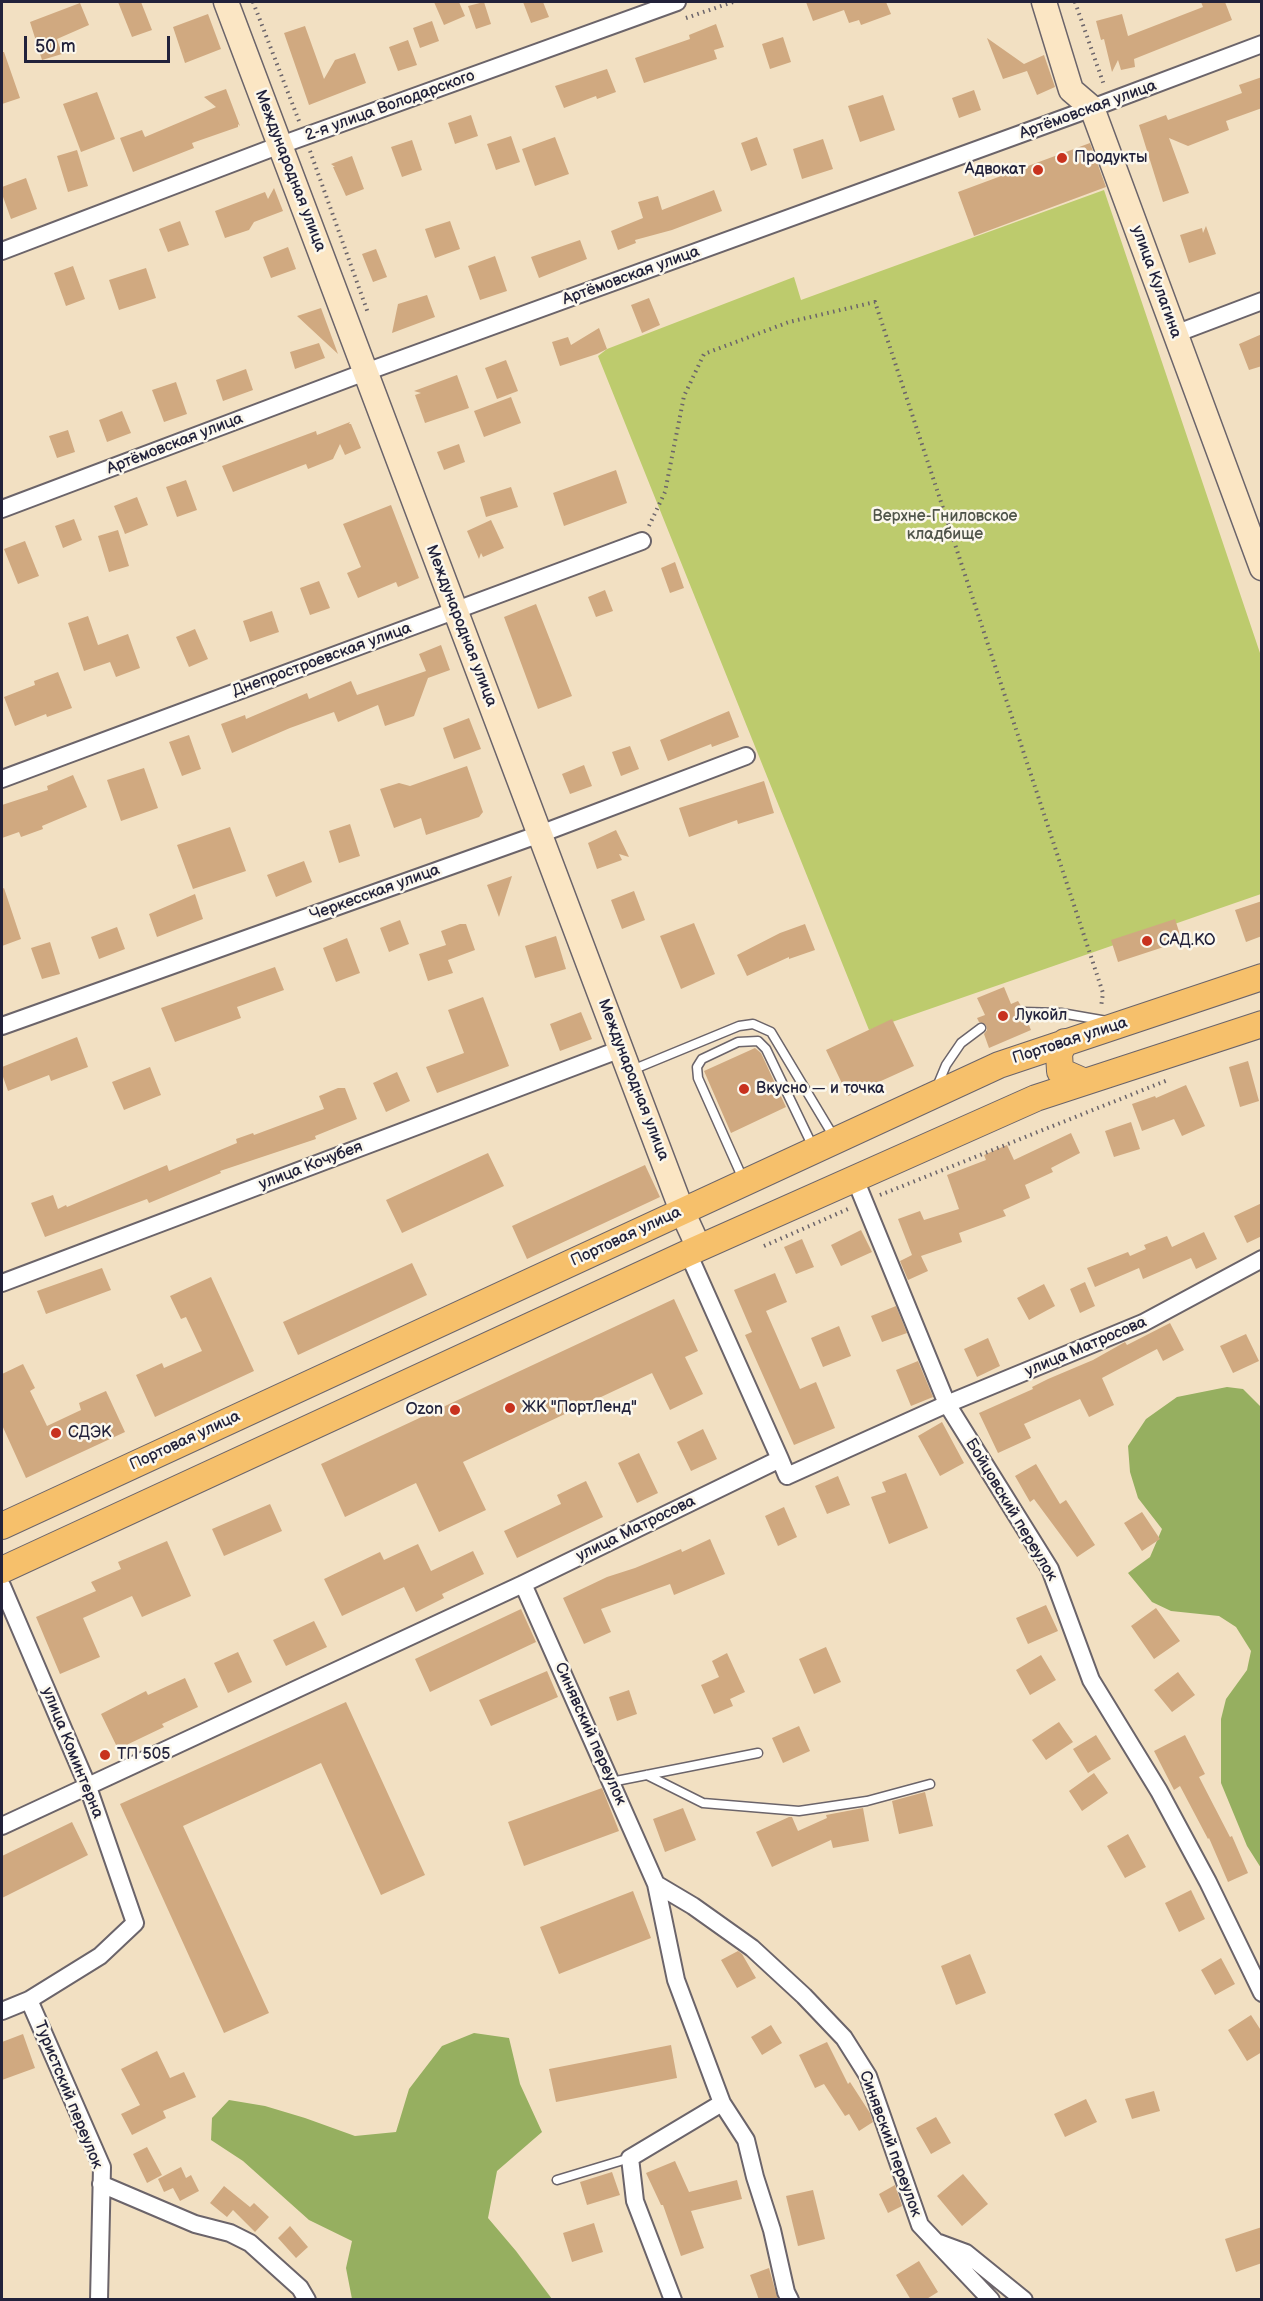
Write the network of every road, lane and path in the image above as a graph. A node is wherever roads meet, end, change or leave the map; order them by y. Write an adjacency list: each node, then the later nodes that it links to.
1 (226, 2): 8 (main road, Международная улица)
2 (253, 2): 7 (path)
3 (677, 2): 7 (street, 2-я улица Володарского)
4 (1044, 2): 6 (main road, улица Кулагина)
5 (1262, 44): 6 (street, Артёмовская улица)
6 (1092, 108): 12 (main road, улица Кулагина); 13 (street, Артёмовская улица)
7 (305, 136): 8 (street, 2-я улица Володарского); 11 (path)
8 (280, 146): 9 (street, 2-я улица Володарского); 13 (main road, Международная улица)
9 (2, 250)
10 (1262, 301): 12 (street)
11 (371, 320)
12 (1175, 334): 16 (main road, улица Кулагина)
13 (366, 372): 14 (street, Артёмовская улица); 17 (main road, Международная улица)
14 (2, 509)
15 (642, 541): 17 (street, Днепростроевская улица); 23 (path)
16 (1260, 556)
17 (455, 610): 19 (street, Днепростроевская улица); 20 (main road, Международная улица)
18 (746, 756): 20 (street, Черкесская улица)
19 (2, 779)
20 (540, 834): 25 (street, Черкесская улица); 28 (main road, Международная улица)
21 (1262, 977): 23 (main road, Портовая улица)
22 (1023, 1012): 23 (lane)
23 (1111, 1022): 27 (main road, Портовая улица)
24 (1262, 1024): 30 (main road)
25 (2, 1026)
26 (981, 1028): 31 (lane)
27 (1065, 1042): 30 (main road); 31 (main road, Портовая улица)
28 (625, 1060): 32 (lane); 35 (main road, Международная улица); 39 (street, улица Кочубея)
29 (1176, 1077): 34 (path)
30 (1085, 1082): 34 (main road)
31 (933, 1095): 32 (main road, Портовая улица)
32 (825, 1145): 33 (main road, Портовая улица); 33 (lane)
33 (745, 1182): 35 (main road, Портовая улица)
34 (860, 1190): 36 (path); 37 (main road); 40 (street, Бойцовский переулок)
35 (682, 1211): 37 (main road, Международная улица); 42 (main road, Портовая улица)
36 (760, 1247)
37 (694, 1251): 41 (street, Международная улица); 43 (main road)
38 (1262, 1259): 40 (street, улица Матросова)
39 (2, 1283)
40 (947, 1404): 41 (street, улица Матросова); 54 (street, Бойцовский переулок)
41 (780, 1459): 44 (street, улица Матросова)
42 (2, 1526)
43 (2, 1570)
44 (523, 1584): 48 (street, Синявский переулок); 50 (street, улица Матросова)
45 (2, 1586): 50 (street, улица Коминтерна)
46 (758, 1753): 47 (lane)
47 (647, 1775): 48 (lane); 49 (lane)
48 (611, 1782): 52 (street, Синявский переулок)
49 (930, 1785)
50 (88, 1787): 51 (street, улица Матросова); 53 (street, улица Коминтерна)
51 (2, 1826)
52 (656, 1884): 57 (street, Синявский переулок); 61 (street, Синявский переулок)
53 (135, 1923): 55 (street, Туристский переулок)
54 (1262, 1993)
55 (29, 2000): 56 (street, Туристский переулок); 60 (street, Туристский переулок)
56 (2, 2011)
57 (722, 2103): 58 (street); 65 (street, Синявский переулок)
58 (630, 2158): 59 (lane); 64 (street)
59 (557, 2181)
60 (101, 2184): 62 (street, Туристский переулок); 63 (street)
61 (935, 2241): 66 (street, Синявский переулок); 67 (street)
62 (99, 2300)
63 (307, 2300)
64 (673, 2300)
65 (790, 2300)
66 (991, 2300)
67 (1024, 2300)

